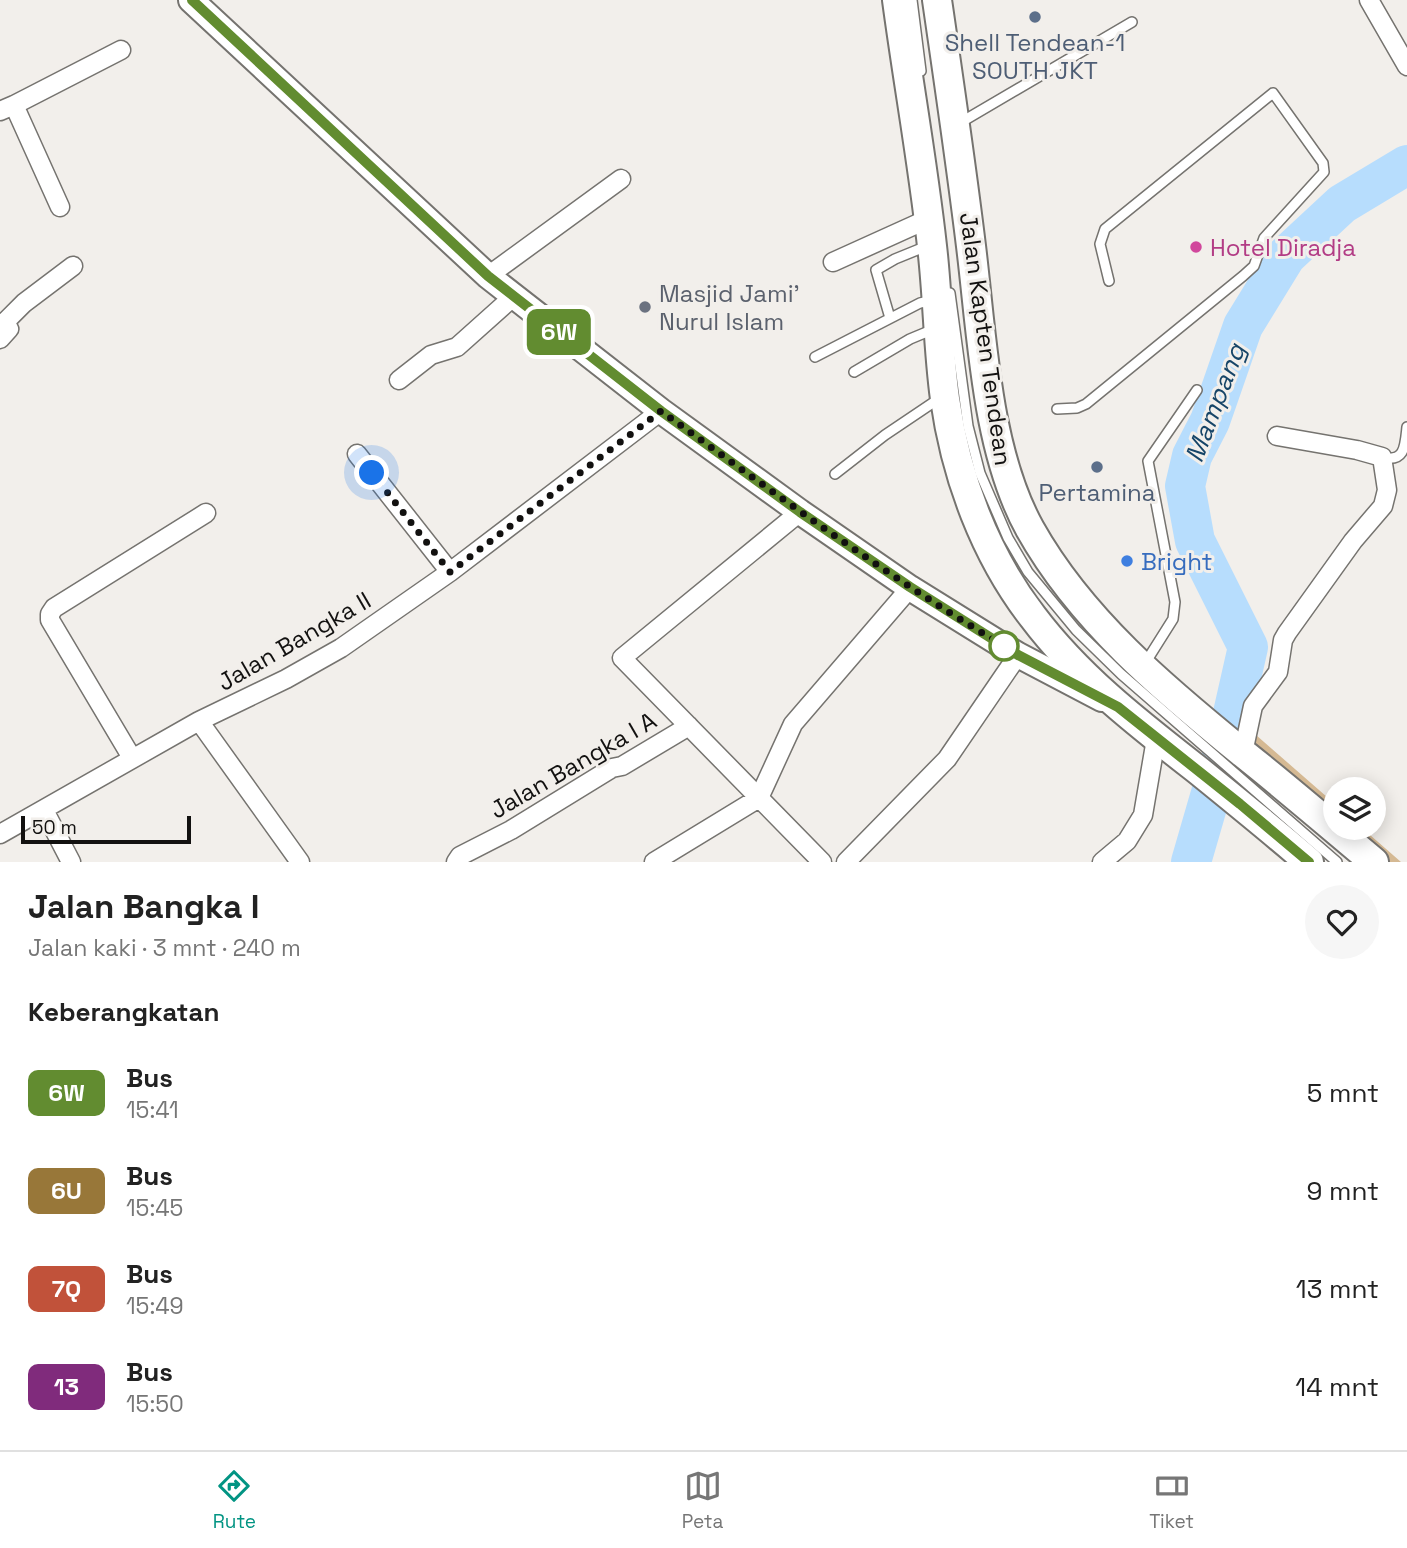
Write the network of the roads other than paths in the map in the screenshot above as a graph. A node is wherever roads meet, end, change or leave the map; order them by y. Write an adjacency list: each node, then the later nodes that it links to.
1 (191, 0): 17 (street)
2 (897, 0): 14 (main road, Jalan Kapten Tendean)
3 (912, 0): 9 (lane)
4 (937, 0): 11 (main road, Jalan Kapten Tendean)
5 (1370, 0): 8 (street)
6 (1132, 22): 11 (lane)
7 (121, 50): 10 (street)
8 (1407, 66)
9 (923, 82)
10 (7, 108): 13 (street)
11 (957, 125): 40 (main road, Jalan Kapten Tendean)
12 (621, 179): 17 (street)
13 (60, 206)
14 (930, 232): 15 (street); 20 (main road, Jalan Kapten Tendean); 21 (lane)
15 (833, 262)
16 (73, 266): 22 (street)
17 (488, 276): 19 (street)
18 (1109, 281): 28 (lane)
19 (514, 296): 25 (street); 29 (street)
20 (941, 303): 21 (lane); 24 (lane); 27 (main road, Jalan Kapten Tendean); 58 (lane)
21 (890, 318): 23 (lane)
22 (0, 339)
23 (815, 356)
24 (854, 373)
25 (399, 380)
26 (1197, 390): 40 (lane)
27 (944, 396): 34 (lane); 41 (main road, Jalan Kapten Tendean)
28 (1057, 409)
29 (661, 411): 35 (street); 37 (street, Jalan Bangka II)
30 (1407, 428): 33 (lane)
31 (1278, 436): 33 (street)
32 (357, 454): 37 (street)
33 (1382, 457): 45 (street)
34 (835, 474)
35 (800, 512): 38 (street); 43 (street, Jalan Bangka I A)
36 (206, 513): 46 (street)
37 (450, 572): 42 (street, Jalan Bangka II)
38 (910, 587): 39 (street); 47 (street)
39 (1018, 655): 41 (street); 55 (street)
40 (1143, 667): 45 (main road, Jalan Kapten Tendean)
41 (1118, 707): 44 (main road, Jalan Kapten Tendean)
42 (199, 721): 46 (street, Jalan Bangka II); 51 (street)
43 (689, 726): 47 (street); 52 (street, Jalan Bangka I A)
44 (1162, 743): 56 (street); 57 (main road, Jalan Kapten Tendean)
45 (1236, 748): 59 (main road, Jalan Kapten Tendean)
46 (132, 758): 48 (street, Jalan Bangka II)
47 (759, 798): 53 (street); 54 (street)
48 (44, 810): 49 (street, Jalan Bangka II); 50 (street)
49 (0, 834)
50 (71, 862)
51 (300, 862)
52 (456, 862)
53 (654, 862)
54 (822, 862)
55 (846, 862)
56 (1102, 862)
57 (1309, 862)
58 (1337, 862)
59 (1374, 862)

